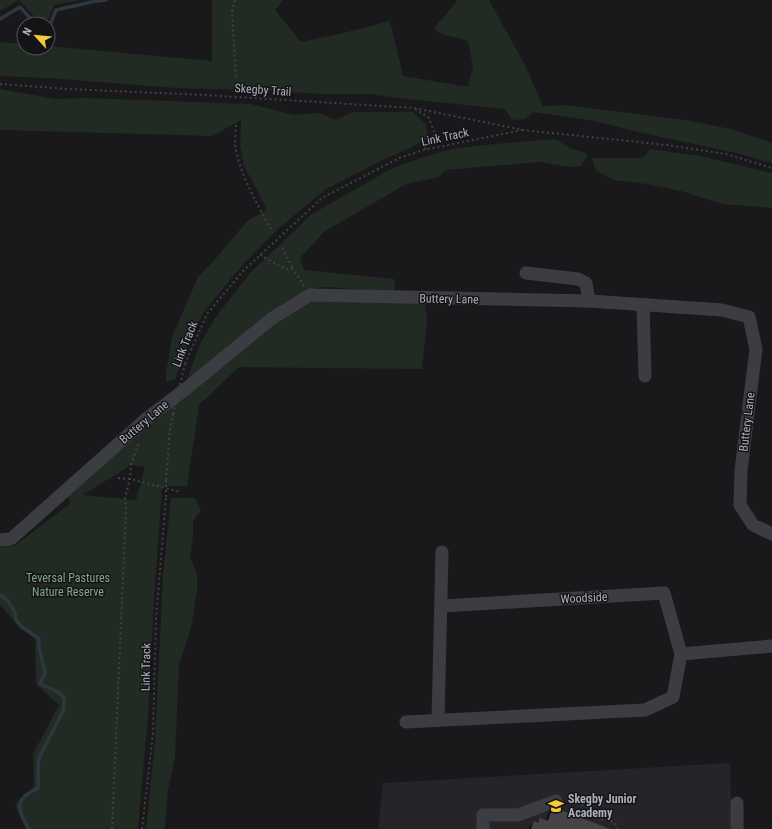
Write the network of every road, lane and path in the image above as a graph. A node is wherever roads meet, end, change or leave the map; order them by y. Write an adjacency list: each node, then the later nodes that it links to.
1 (235, 0): 2 (path)
2 (236, 78)
3 (0, 84): 4 (path, Skegby Trail)
4 (414, 108): 6 (path, Skegby Trail); 7 (path)
5 (236, 125): 9 (path)
6 (523, 130): 7 (path, Link Track); 8 (path)
7 (424, 150): 11 (path, Link Track)
8 (772, 168)
9 (271, 229)
10 (282, 248): 12 (path)
11 (260, 255): 12 (path); 33 (path, Link Track, bridge)
12 (293, 269): 14 (path)
13 (526, 273): 15 (street)
14 (310, 295): 15 (street, Buttery Lane); 23 (street, Buttery Lane)
15 (589, 301): 16 (street, Buttery Lane)
16 (643, 305): 17 (street); 22 (street, Buttery Lane)
17 (645, 376)
18 (140, 438): 20 (path)
19 (118, 478): 20 (path)
20 (130, 479): 21 (path); 32 (path)
21 (182, 492)
22 (772, 534)
23 (0, 540)
24 (442, 552): 25 (street)
25 (442, 606): 27 (street, Woodside); 28 (street)
26 (772, 646): 27 (street)
27 (681, 654): 28 (street, Woodside)
28 (438, 720): 29 (street, Woodside)
29 (406, 722)
30 (556, 801): 34 (street); 35 (path)
31 (737, 803): 36 (street)
32 (112, 829)
33 (142, 829)
34 (482, 829)
35 (617, 829)
36 (737, 829)

